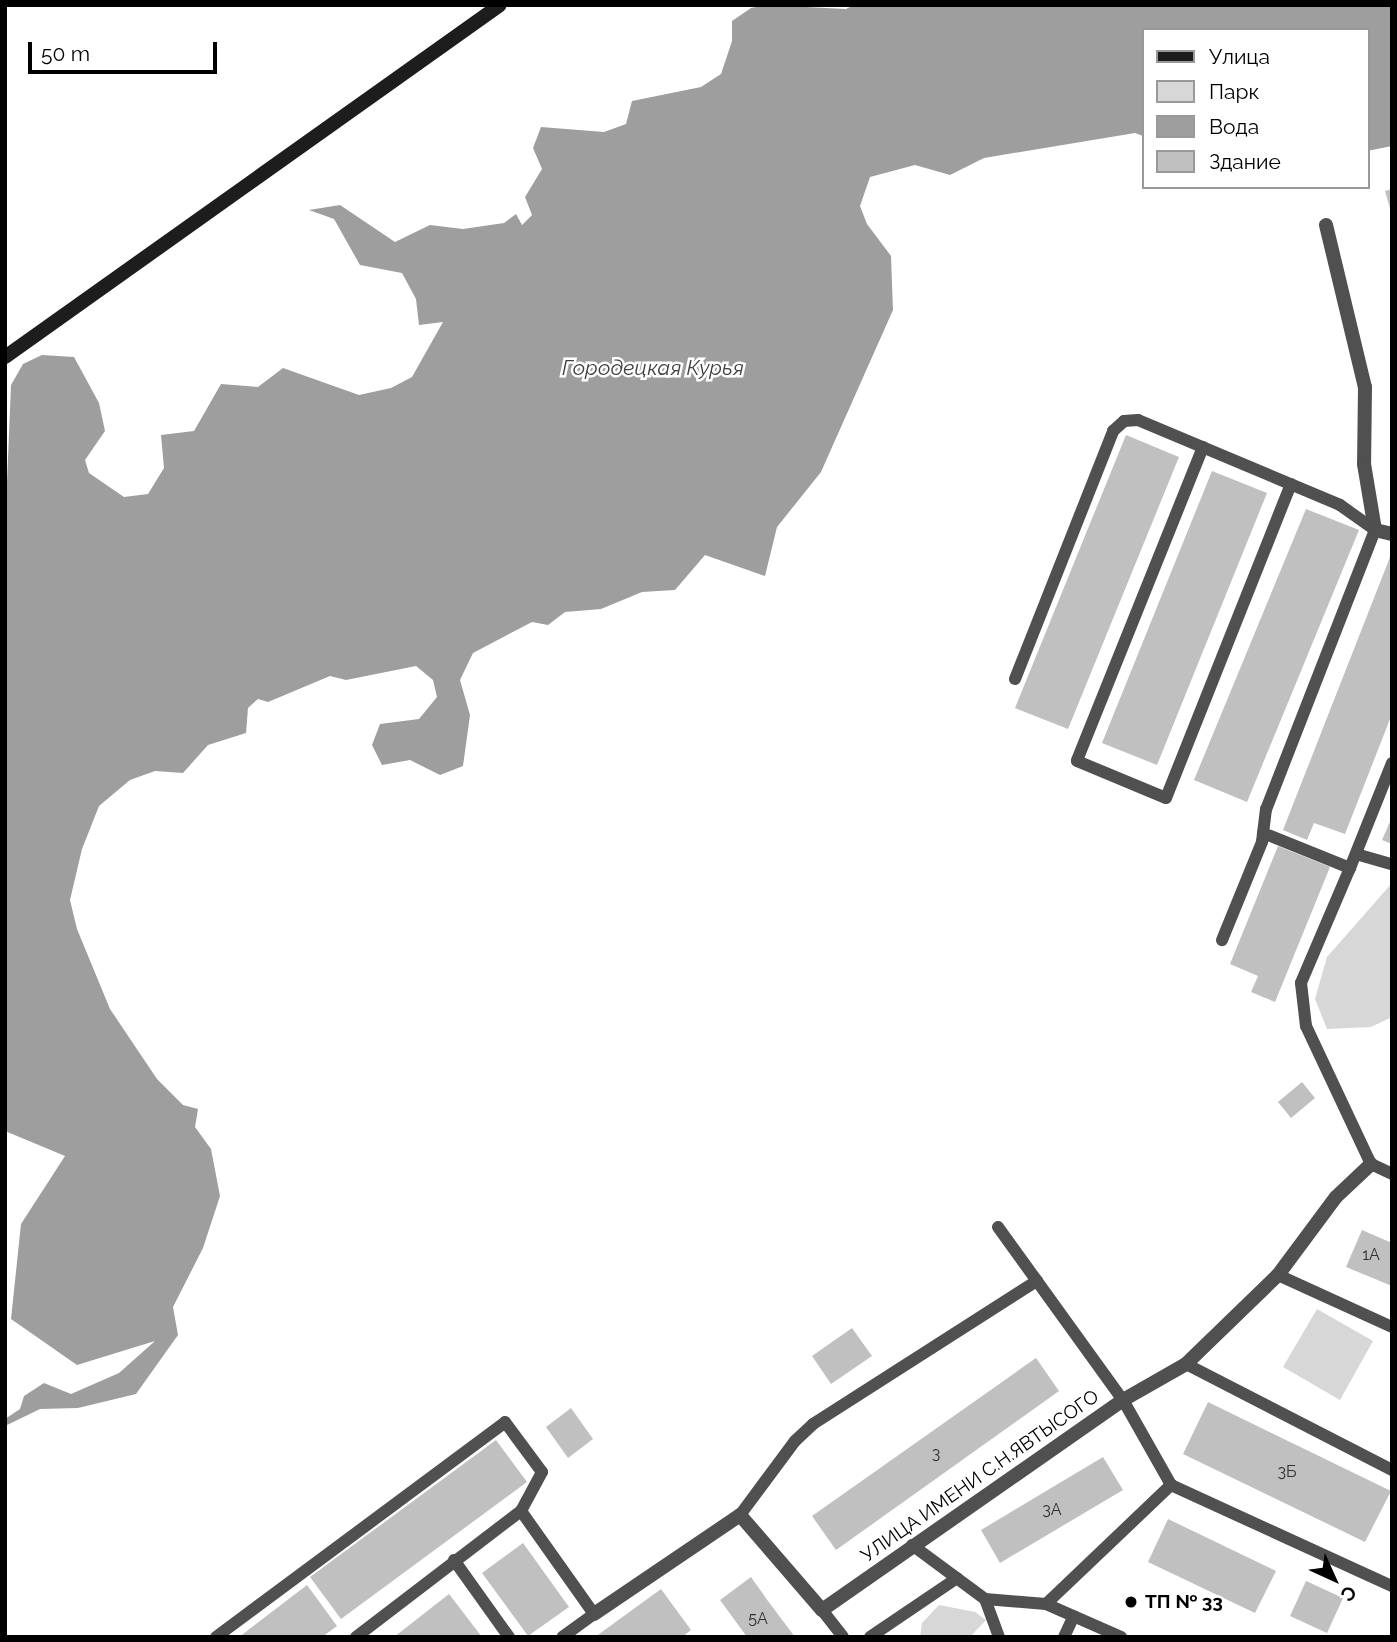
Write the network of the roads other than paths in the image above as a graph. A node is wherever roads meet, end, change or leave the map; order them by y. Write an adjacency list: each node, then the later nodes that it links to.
1 (500, 5): 3 (main road)
2 (1326, 225): 6 (street)
3 (5, 357)
4 (1203, 447): 5 (lane); 5 (lane); 8 (lane)
5 (1292, 484): 6 (lane)
6 (1375, 530): 7 (street); 10 (lane)
7 (1392, 534)
8 (1015, 679)
9 (1392, 763): 11 (lane)
10 (1263, 833): 13 (lane); 14 (lane)
11 (1356, 854): 12 (lane); 13 (lane)
12 (1392, 864)
13 (1350, 868): 15 (lane)
14 (1222, 940)
15 (1371, 1164): 16 (lane); 18 (street, УЛИЦА ИМЕНИ С.Н.ЯВТЫСОГО)
16 (1392, 1174)
17 (998, 1227): 19 (lane)
18 (1278, 1275): 20 (lane); 21 (street, УЛИЦА ИМЕНИ С.Н.ЯВТЫСОГО)
19 (1037, 1280): 22 (lane); 26 (lane)
20 (1392, 1326)
21 (1186, 1364): 22 (street, УЛИЦА ИМЕНИ С.Н.ЯВТЫСОГО); 23 (lane)
22 (1124, 1400): 24 (lane); 27 (street, УЛИЦА ИМЕНИ С.Н.ЯВТЫСОГО)
23 (1392, 1470)
24 (1171, 1485): 30 (lane); 32 (lane)
25 (520, 1511): 28 (lane); 34 (lane); 36 (lane)
26 (740, 1516): 33 (street); 34 (street)
27 (912, 1545): 29 (lane); 33 (street, УЛИЦА ИМЕНИ С.Н.ЯВТЫСОГО)
28 (454, 1560): 37 (lane); 38 (lane)
29 (957, 1578): 31 (lane); 41 (lane)
30 (1392, 1586)
31 (985, 1599): 32 (lane); 42 (lane)
32 (1046, 1604): 35 (lane)
33 (822, 1610): 40 (lane)
34 (594, 1614): 39 (lane)
35 (1074, 1616): 43 (lane); 44 (lane)
36 (216, 1637)
37 (356, 1637)
38 (509, 1637)
39 (562, 1637)
40 (843, 1637)
41 (870, 1637)
42 (999, 1637)
43 (1064, 1637)
44 (1121, 1637)

